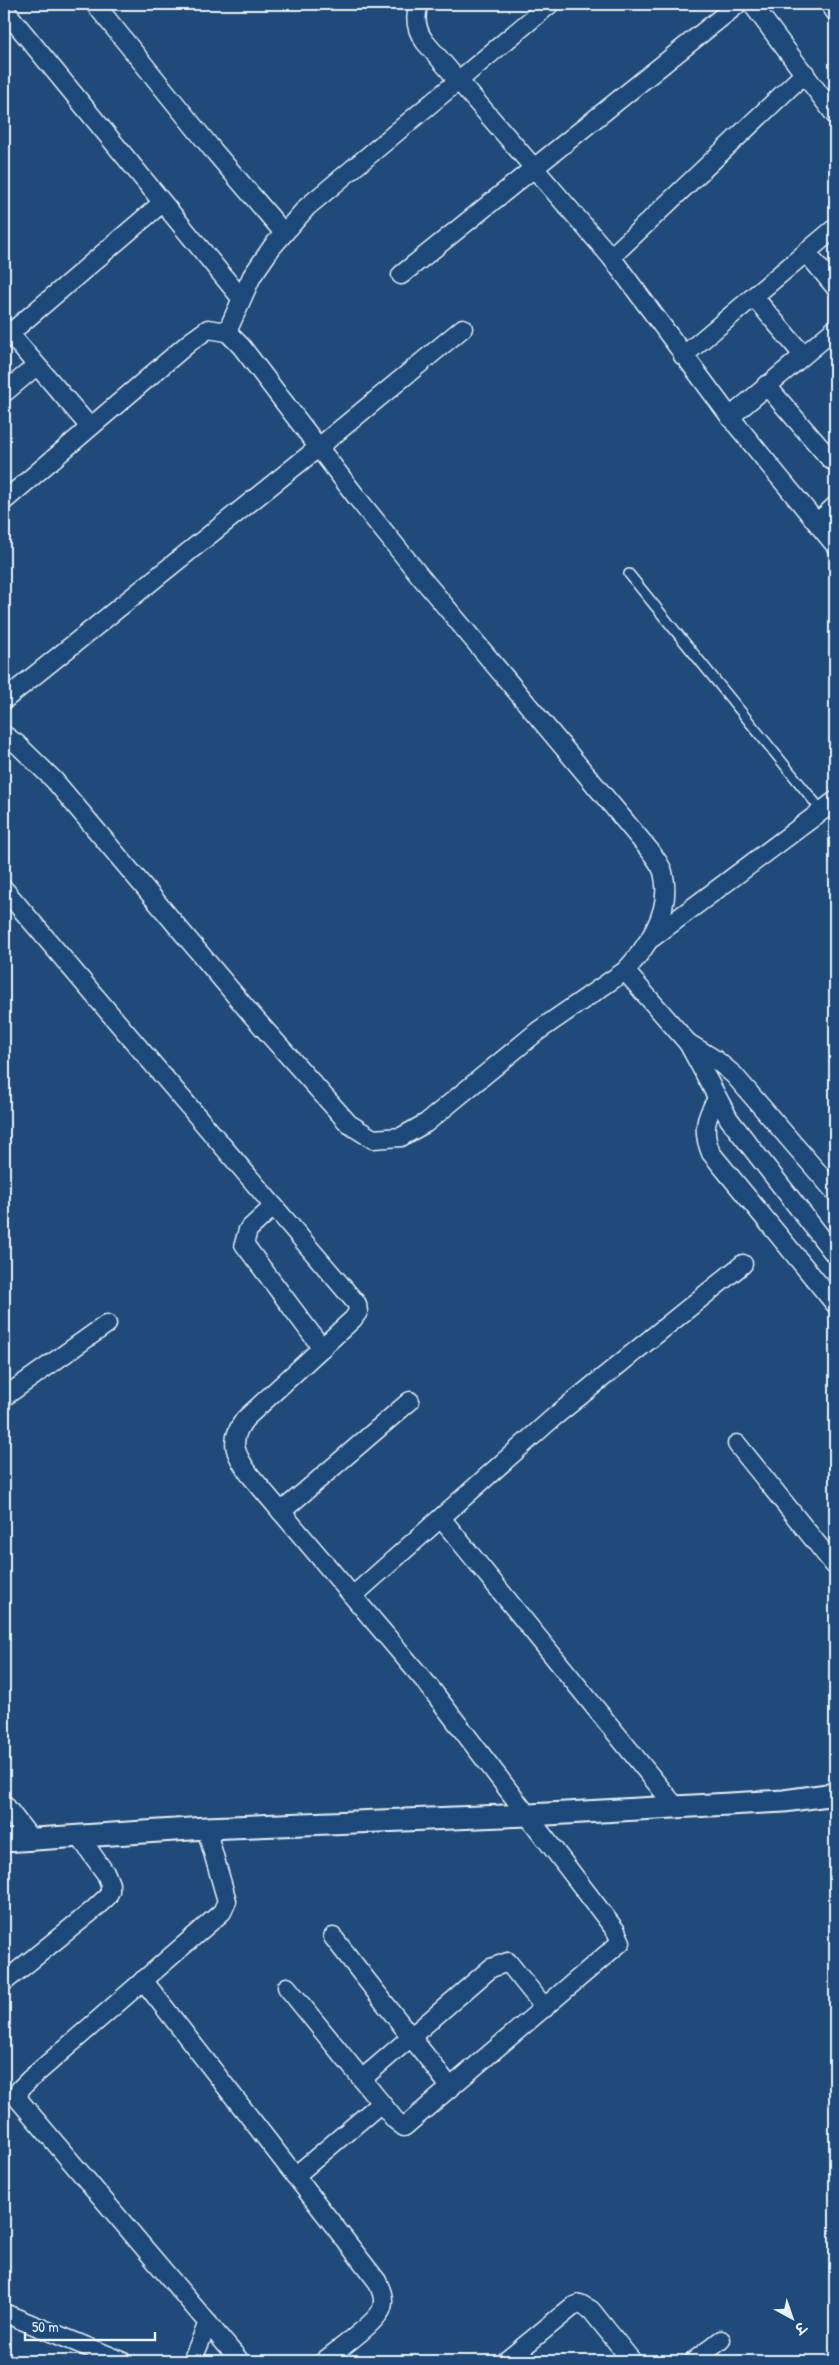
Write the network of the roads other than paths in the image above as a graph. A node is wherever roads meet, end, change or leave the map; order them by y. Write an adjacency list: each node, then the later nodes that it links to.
1 (96, 4): 15 (street)
2 (419, 4): 10 (street)
3 (550, 4): 10 (street)
4 (738, 4): 12 (street)
5 (752, 4): 9 (street)
6 (830, 4): 8 (street)
7 (4, 9): 13 (street)
8 (835, 12)
9 (805, 73): 11 (street); 17 (street)
10 (457, 81): 12 (street); 15 (street)
11 (835, 115)
12 (534, 168): 17 (street); 18 (street)
13 (162, 203): 21 (street); 24 (street)
14 (835, 228): 16 (street)
15 (284, 232): 21 (street)
16 (806, 252): 19 (street); 20 (street)
17 (611, 258): 27 (street)
18 (401, 275)
19 (835, 287)
20 (754, 296): 26 (street); 27 (street)
21 (241, 298): 25 (street)
22 (463, 328): 33 (street)
23 (835, 329): 26 (street)
24 (7, 330): 28 (street)
25 (227, 332): 32 (street); 33 (street)
26 (803, 355): 29 (street)
27 (683, 356): 31 (street)
28 (36, 366): 30 (street); 32 (street)
29 (766, 386): 31 (street); 34 (street)
30 (4, 393)
31 (730, 417): 37 (street)
32 (89, 426): 35 (street)
33 (319, 447): 40 (street); 44 (street)
34 (834, 458)
35 (4, 501)
36 (835, 506): 37 (street)
37 (818, 522): 38 (street)
38 (835, 545)
39 (629, 574): 42 (lane)
40 (4, 700)
41 (4, 735): 45 (street)
42 (829, 806): 44 (street)
43 (4, 889): 49 (street)
44 (651, 938): 45 (street)
45 (625, 971): 46 (street)
46 (688, 1043): 47 (street); 48 (street)
47 (717, 1099): 50 (street); 52 (street)
48 (835, 1192)
49 (274, 1206): 54 (street); 54 (street)
50 (835, 1255)
51 (743, 1264): 59 (street)
52 (835, 1304)
53 (106, 1324): 55 (street)
54 (322, 1348): 58 (street)
55 (4, 1397)
56 (410, 1401): 58 (street)
57 (736, 1444): 60 (street)
58 (281, 1512): 61 (street)
59 (441, 1518): 61 (street); 64 (street)
60 (835, 1566)
61 (354, 1595): 65 (street)
62 (835, 1794): 64 (street)
63 (4, 1804): 68 (street)
64 (675, 1806): 65 (street)
65 (529, 1814): 66 (street); 74 (street)
66 (206, 1828): 67 (street); 71 (street)
67 (79, 1836): 68 (street); 72 (street)
68 (31, 1839): 69 (street)
69 (4, 1841)
70 (334, 1937): 75 (street)
71 (143, 1980): 78 (street); 80 (street)
72 (4, 1982)
73 (287, 1986): 76 (street)
74 (545, 2008): 75 (street); 77 (street)
75 (410, 2036): 76 (street); 77 (street)
76 (362, 2079): 79 (street)
77 (451, 2088): 79 (street)
78 (11, 2095): 82 (street)
79 (381, 2103): 80 (street)
80 (295, 2176): 87 (street)
81 (4, 2313): 84 (street)
82 (208, 2323): 85 (street); 86 (street)
83 (721, 2340): 90 (street)
84 (122, 2361)
85 (192, 2361)
86 (240, 2361)
87 (324, 2361)
88 (506, 2361): 89 (street)
89 (632, 2361)
90 (694, 2361)

